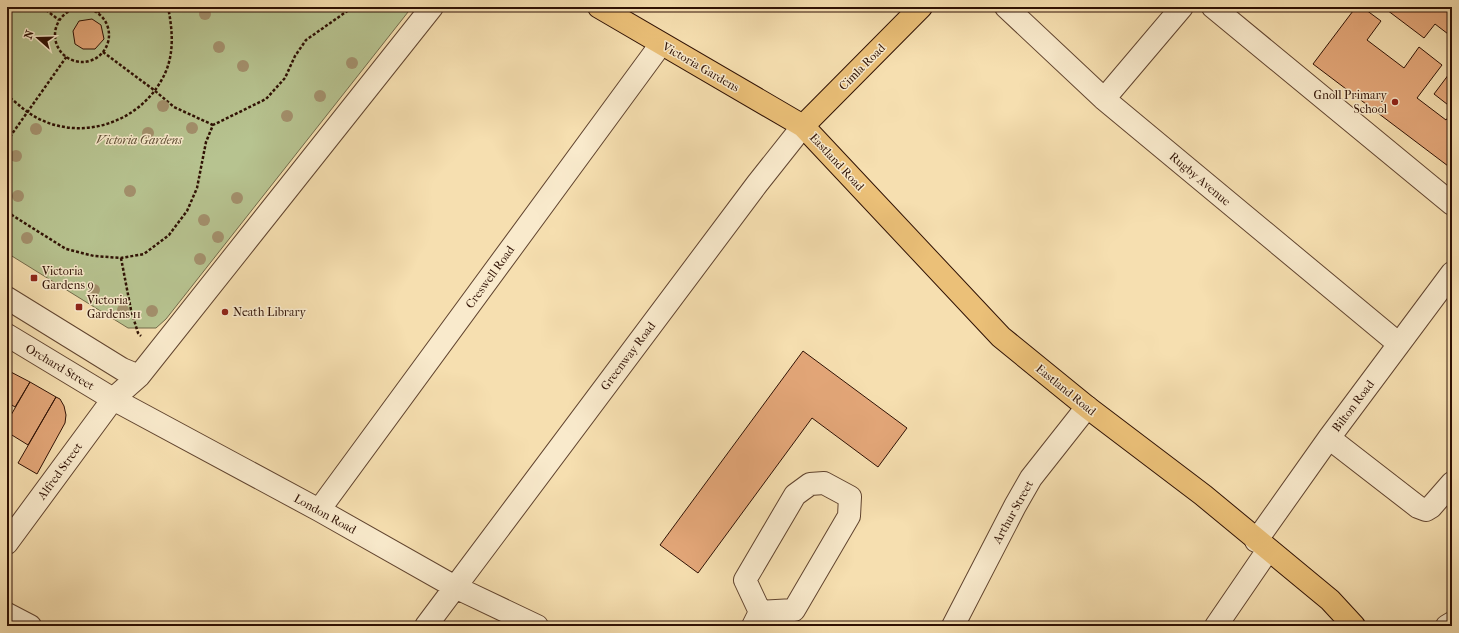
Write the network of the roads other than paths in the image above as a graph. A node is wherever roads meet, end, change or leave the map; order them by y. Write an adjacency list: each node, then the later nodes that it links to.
1 (432, 7): 15 (street)
2 (599, 7): 7 (main road, Victoria Gardens)
3 (921, 7): 9 (main road, Cimla Road)
4 (1006, 7): 8 (street, Rugby Avenue)
5 (1182, 7): 8 (street)
6 (1213, 7): 10 (street)
7 (661, 44): 9 (main road, Victoria Gardens); 20 (street, Creswell Road)
8 (1104, 99): 14 (street, Rugby Avenue)
9 (803, 126): 17 (main road, Eastland Road); 25 (street, Greenway Road)
10 (1452, 204)
11 (1452, 273): 14 (street, Bilton Road)
12 (7, 298): 15 (street)
13 (9, 338): 16 (street, Orchard Street)
14 (1399, 344): 18 (street, Bilton Road)
15 (139, 376): 16 (street)
16 (113, 399): 20 (street, London Road); 21 (street, Alfred Street)
17 (1087, 407): 24 (main road, Eastland Road); 32 (street, Arthur Street)
18 (1329, 438): 19 (street); 24 (street, Bilton Road)
19 (1452, 483)
20 (319, 510): 25 (street, London Road)
21 (29, 513): 22 (street); 23 (street, Alfred Street)
22 (7, 519)
23 (7, 542)
24 (1262, 545): 33 (street, Bilton Road); 34 (main road, Eastland Road)
25 (455, 587): 30 (street, Greenway Road); 31 (street, London Road)
26 (7, 614): 29 (street)
27 (757, 619): 27 (street)
28 (1452, 623): 35 (street)
29 (30, 626)
30 (426, 626)
31 (537, 626)
32 (953, 626)
33 (1216, 626)
34 (1354, 626)
35 (1447, 626)

